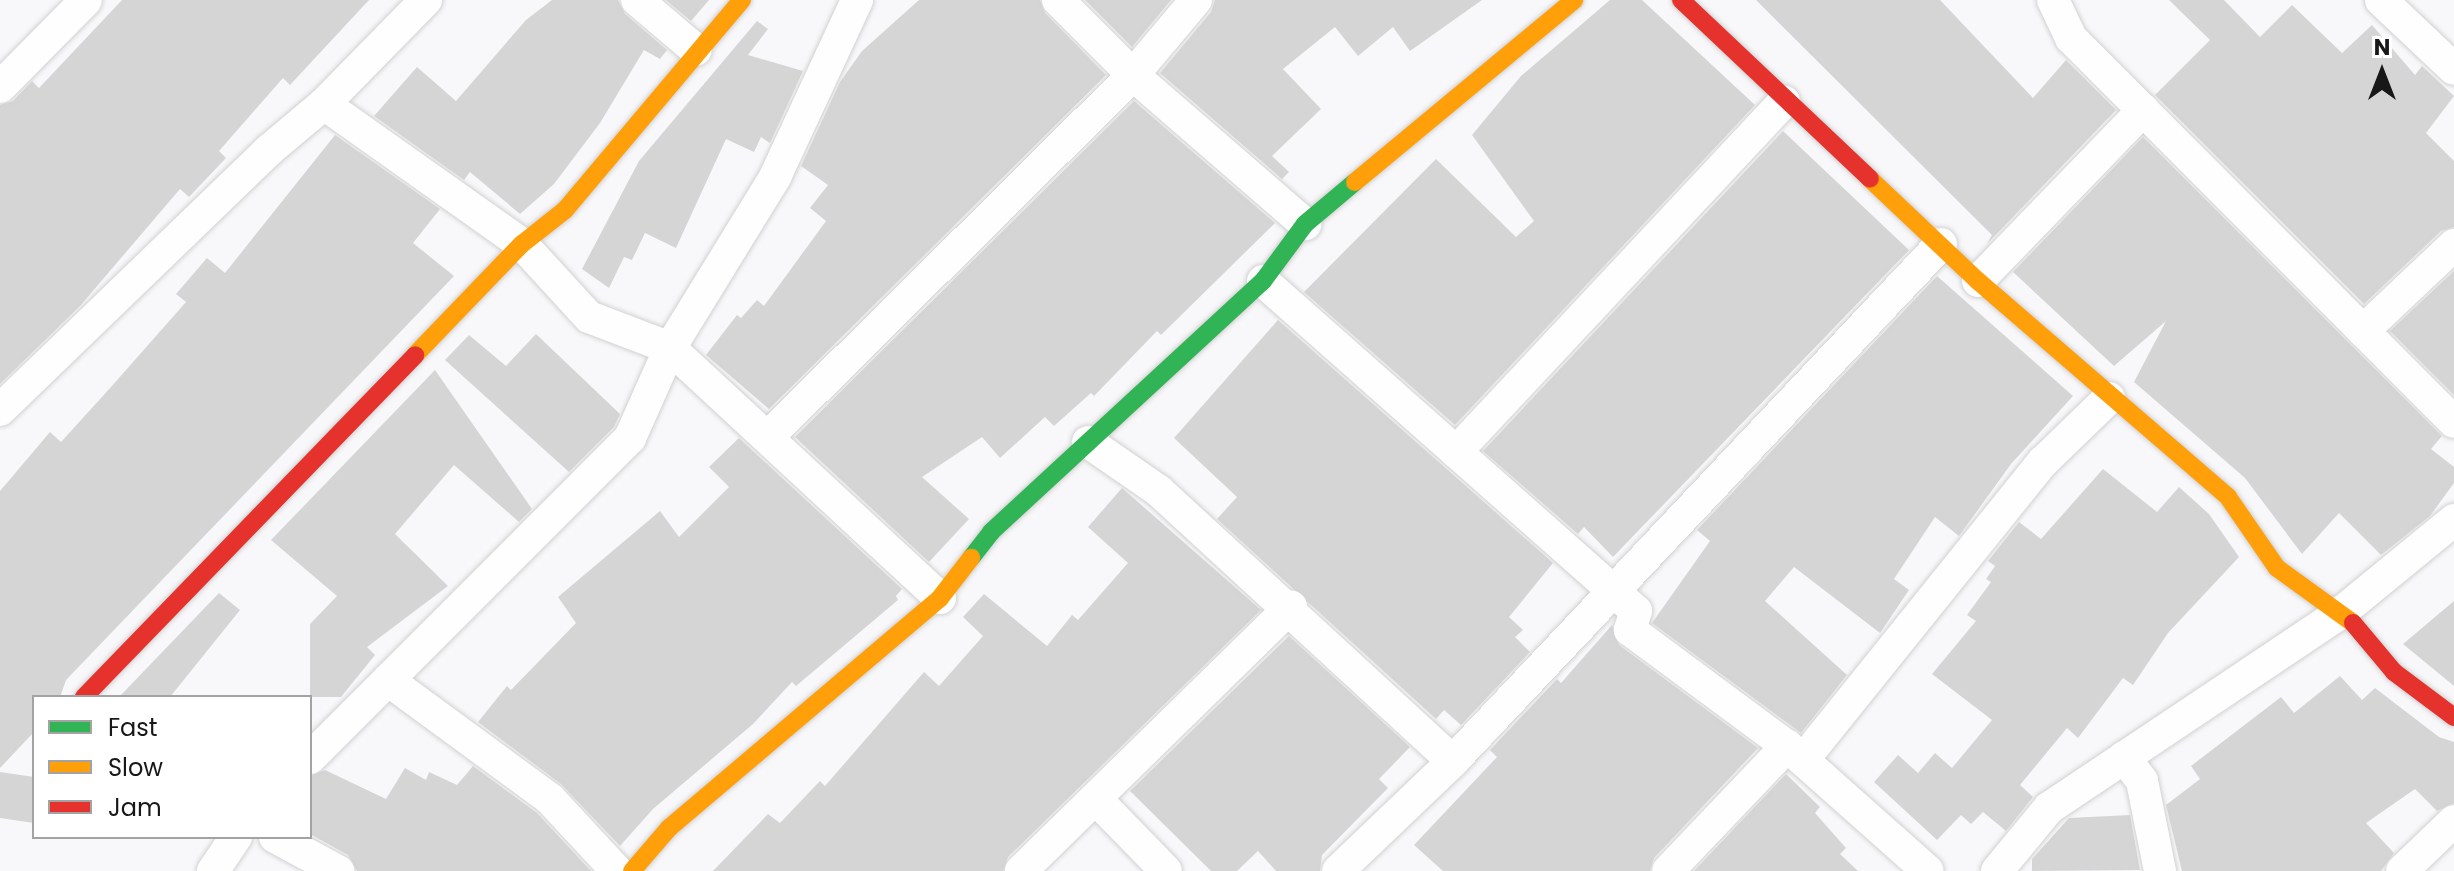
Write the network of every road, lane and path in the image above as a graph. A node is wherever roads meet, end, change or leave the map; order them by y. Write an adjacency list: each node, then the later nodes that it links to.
1 (86, 0): 15 (street)
2 (426, 0): 17 (street)
3 (637, 0): 12 (street)
4 (742, 0): 12 (street)
5 (857, 0): 26 (street)
6 (1058, 0): 14 (street)
7 (1196, 0): 14 (street)
8 (1574, 0): 19 (street)
9 (1681, 0): 16 (street)
10 (2053, 0): 18 (street)
11 (2381, 0): 13 (street)
12 (696, 50): 20 (street)
13 (2454, 69)
14 (1133, 75): 19 (street); 30 (street)
15 (0, 87)
16 (1784, 102): 21 (street); 32 (street)
17 (324, 104): 20 (street); 28 (street)
18 (2143, 110): 24 (street); 25 (street)
19 (1305, 224): 23 (street)
20 (522, 244): 26 (street); 39 (street)
21 (1941, 244): 24 (street); 34 (street)
22 (2454, 245): 25 (street)
23 (1263, 281): 31 (street); 32 (street)
24 (1978, 281): 27 (street)
25 (2363, 331): 29 (street)
26 (670, 348): 30 (street); 38 (street)
27 (2109, 398): 37 (street); 41 (street)
28 (0, 410)
29 (2454, 422)
30 (768, 437): 35 (street)
31 (1088, 442): 35 (street); 36 (street)
32 (1456, 452): 34 (street)
33 (2454, 520): 37 (street)
34 (1613, 593): 41 (street); 44 (street)
35 (940, 598): 52 (street)
36 (1291, 607): 44 (street); 45 (street)
37 (2343, 611): 40 (street); 43 (street)
38 (388, 680): 42 (street); 51 (street)
39 (86, 695)
40 (2454, 717)
41 (1795, 753): 56 (street); 57 (street)
42 (312, 756)
43 (2124, 757): 58 (street); 59 (street)
44 (1453, 761): 55 (street)
45 (1096, 799): 53 (street); 54 (street)
46 (2454, 821): 60 (street)
47 (235, 839): 49 (street)
48 (279, 839): 50 (street)
49 (213, 871)
50 (338, 871)
51 (617, 871)
52 (632, 871)
53 (1021, 871)
54 (1166, 871)
55 (1338, 871)
56 (1668, 871)
57 (1928, 871)
58 (1997, 871)
59 (2160, 871)
60 (2402, 871)

